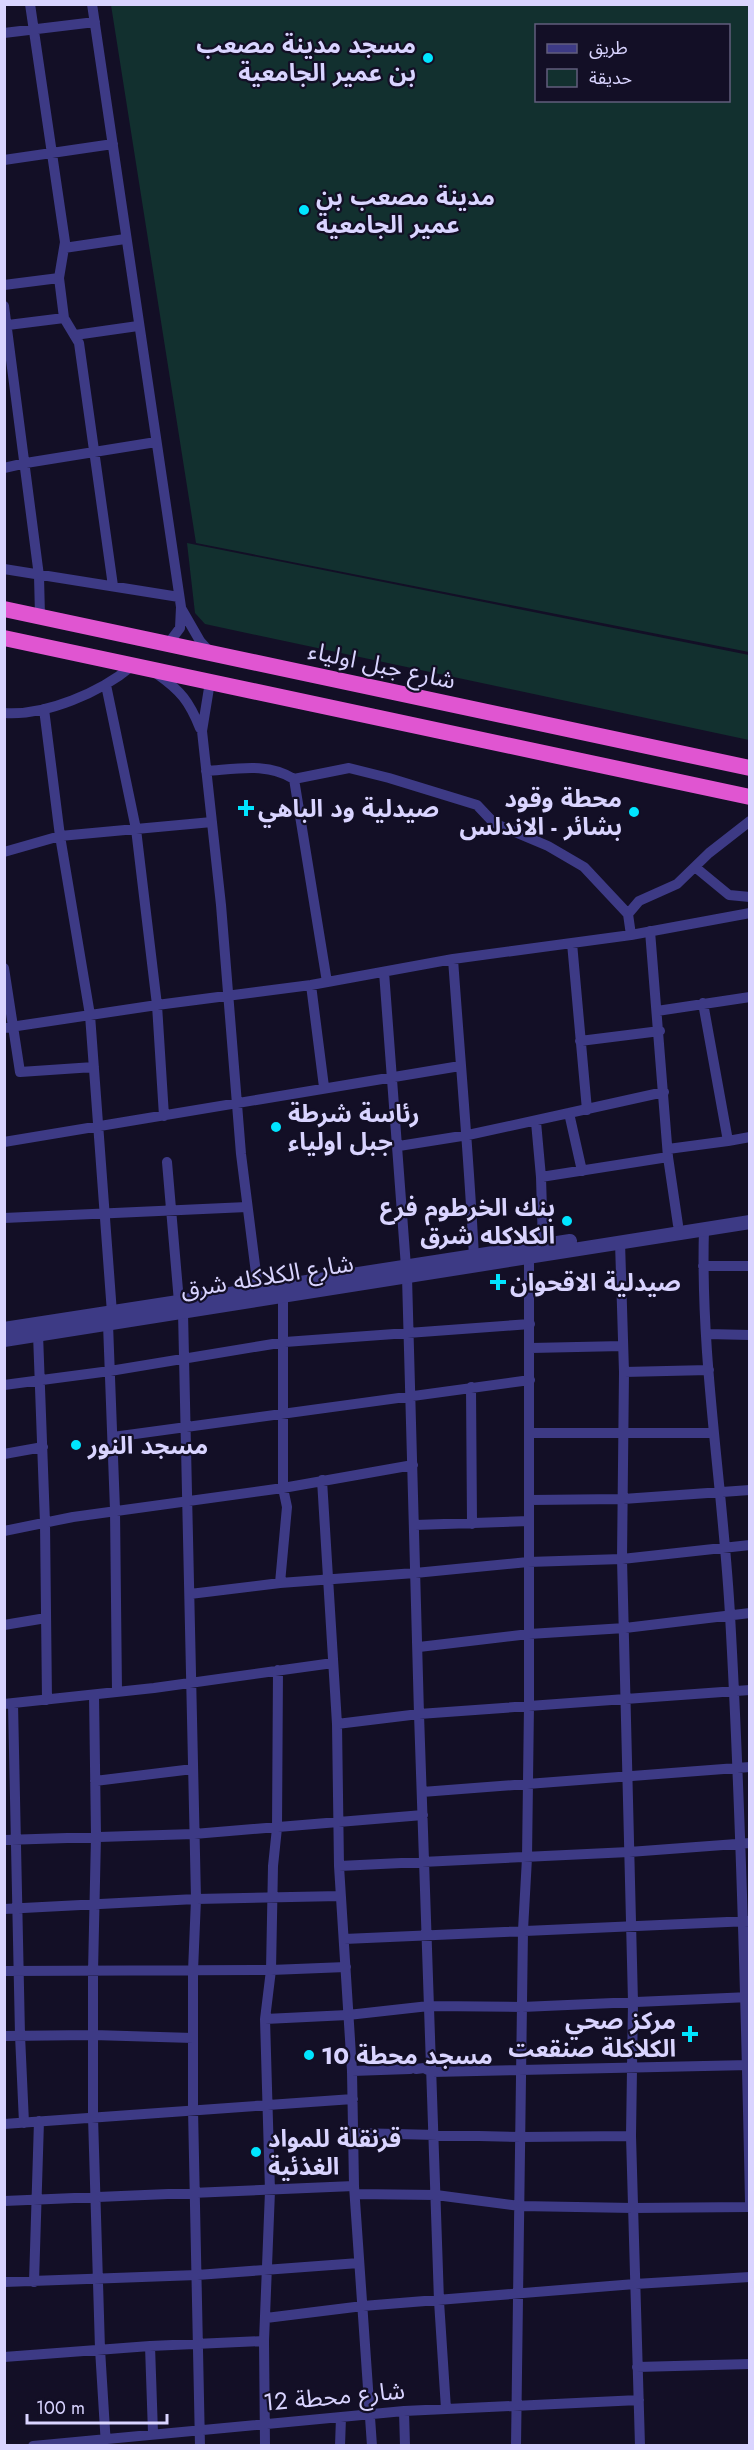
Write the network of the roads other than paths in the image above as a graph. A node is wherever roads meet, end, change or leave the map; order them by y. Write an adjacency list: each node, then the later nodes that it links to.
1 (30, 4): 4 (street)
2 (92, 4): 3 (street)
3 (95, 22): 4 (street); 6 (street)
4 (34, 30): 5 (street); 7 (street)
5 (4, 33)
6 (113, 144): 7 (street); 9 (street)
7 (53, 154): 8 (street); 10 (street)
8 (4, 160)
9 (125, 239): 10 (street); 16 (street)
10 (64, 248): 11 (street)
11 (58, 278): 12 (street); 14 (street)
12 (4, 285)
13 (4, 306): 15 (street)
14 (64, 318): 15 (street); 17 (street)
15 (8, 325): 20 (street)
16 (138, 326): 17 (street); 18 (street)
17 (75, 335): 19 (street)
18 (156, 442): 19 (street); 25 (street)
19 (94, 453): 20 (street); 24 (street)
20 (26, 463): 21 (street); 23 (street)
21 (4, 468)
22 (4, 569): 23 (street)
23 (39, 576): 24 (street); 27 (street)
24 (113, 586): 25 (street)
25 (180, 602): 29 (street); 30 (street)
26 (4, 609): 27 (highway, شارع جبل اولياء)
27 (40, 616): 29 (highway, شارع جبل اولياء)
28 (4, 638): 31 (highway)
29 (168, 644): 30 (highway, شارع جبل اولياء)
30 (211, 653): 38 (highway, شارع جبل اولياء)
31 (132, 666): 32 (highway); 34 (street)
32 (152, 671): 33 (highway); 37 (street)
33 (210, 682): 37 (street); 41 (highway)
34 (106, 685): 35 (street); 44 (street)
35 (44, 709): 36 (street); 45 (street)
36 (4, 713)
37 (202, 731): 39 (street)
38 (750, 768)
39 (206, 771): 40 (street); 43 (street)
40 (294, 779): 50 (street); 57 (street)
41 (750, 797)
42 (750, 821): 47 (street)
43 (213, 822): 44 (street); 59 (street)
44 (136, 829): 45 (street); 62 (street)
45 (60, 836): 46 (street); 64 (street)
46 (4, 852)
47 (695, 867): 48 (street); 50 (street)
48 (750, 897)
49 (750, 913): 51 (street)
50 (628, 914): 52 (street)
51 (650, 932): 52 (street); 63 (street)
52 (631, 935): 53 (street)
53 (572, 943): 54 (street); 67 (street)
54 (453, 959): 56 (street); 68 (street)
55 (4, 968): 65 (street)
56 (384, 972): 57 (street); 70 (street)
57 (327, 982): 58 (street)
58 (311, 986): 59 (street); 71 (street)
59 (229, 996): 62 (street); 73 (street)
60 (750, 997): 61 (street)
61 (703, 1003): 63 (street); 81 (street)
62 (156, 1005): 64 (street); 76 (street)
63 (657, 1011): 66 (street)
64 (90, 1015): 65 (street); 69 (street)
65 (9, 1027): 69 (street)
66 (660, 1031): 67 (street); 72 (street)
67 (580, 1041): 74 (street)
68 (460, 1066): 70 (street); 79 (street)
69 (94, 1067): 78 (street)
70 (393, 1077): 71 (street); 83 (street)
71 (324, 1087): 73 (street)
72 (664, 1092): 74 (street); 84 (street)
73 (237, 1103): 76 (street); 88 (street)
74 (587, 1110): 75 (street)
75 (569, 1113): 77 (street); 86 (street)
76 (164, 1116): 78 (street)
77 (536, 1122): 79 (street); 87 (street)
78 (98, 1127): 82 (street); 91 (street)
79 (468, 1135): 83 (street); 98 (street)
80 (750, 1137): 81 (street)
81 (728, 1141): 84 (street)
82 (4, 1142)
83 (399, 1146): 102 (street)
84 (668, 1153): 86 (street); 94 (street)
85 (167, 1162): 89 (street)
86 (582, 1171): 87 (street)
87 (541, 1177): 97 (street)
88 (247, 1207): 89 (street); 103 (street)
89 (172, 1211): 91 (street); 105 (street)
90 (750, 1213): 94 (street, شارع الكلاكله شرق)
91 (104, 1214): 92 (street); 106 (street)
92 (4, 1218)
93 (750, 1222): 95 (street, شارع الكلاكله شرق)
94 (678, 1225): 97 (street, شارع الكلاكله شرق)
95 (704, 1229): 96 (street, شارع الكلاكله شرق); 100 (street)
96 (620, 1242): 99 (street, شارع الكلاكله شرق); 115 (street)
97 (543, 1245): 98 (street, شارع الكلاكله شرق)
98 (474, 1257): 102 (street, شارع الكلاكله شرق)
99 (529, 1258): 102 (street, شارع الكلاكله شرق); 107 (street)
100 (703, 1266): 101 (street); 111 (street)
101 (750, 1266)
102 (407, 1272): 103 (street, شارع الكلاكله شرق); 104 (street, شارع الكلاكله شرق); 109 (street)
103 (258, 1289): 105 (street, شارع الكلاكله شرق)
104 (284, 1296): 105 (street, شارع الكلاكله شرق); 114 (street)
105 (181, 1307): 106 (street, شارع الكلاكله شرق); 117 (street)
106 (110, 1318): 108 (street, شارع الكلاكله شرق); 110 (street, شارع الكلاكله شرق); 119 (street)
107 (531, 1324): 109 (street); 116 (street)
108 (4, 1329)
109 (408, 1332): 114 (street); 125 (street)
110 (38, 1334): 113 (street, شارع الكلاكله شرق); 121 (street)
111 (707, 1334): 112 (street); 118 (street)
112 (750, 1335)
113 (4, 1340)
114 (285, 1342): 117 (street); 126 (street)
115 (623, 1346): 116 (street); 120 (street)
116 (531, 1348): 122 (street)
117 (183, 1359): 119 (street); 127 (street)
118 (709, 1370): 120 (street); 130 (street)
119 (110, 1371): 121 (street); 131 (street)
120 (624, 1372): 128 (street)
121 (40, 1380): 123 (street); 132 (street)
122 (530, 1380): 124 (street); 129 (street)
123 (4, 1385)
124 (471, 1386): 125 (street); 145 (street)
125 (409, 1396): 126 (street); 134 (street)
126 (285, 1412): 127 (street); 136 (street)
127 (184, 1427): 131 (street); 140 (street)
128 (623, 1431): 129 (street); 130 (street); 139 (street)
129 (530, 1433): 141 (street)
130 (714, 1433): 138 (street)
131 (113, 1437): 142 (street)
132 (43, 1446): 133 (street); 144 (street)
133 (4, 1454)
134 (412, 1465): 135 (street); 146 (street)
135 (322, 1480): 136 (street); 153 (street)
136 (283, 1488): 140 (street); 154 (street)
137 (750, 1490): 138 (street)
138 (719, 1491): 139 (street); 149 (street)
139 (623, 1499): 141 (street); 150 (street)
140 (187, 1500): 142 (street); 155 (street)
141 (530, 1500): 143 (street)
142 (115, 1510): 144 (street); 168 (street)
143 (529, 1521): 145 (street); 151 (street)
144 (45, 1523): 147 (street); 158 (street)
145 (472, 1524): 146 (street)
146 (415, 1525): 152 (street)
147 (4, 1531)
148 (750, 1545): 149 (street)
149 (725, 1546): 150 (street); 157 (street)
150 (622, 1559): 151 (street); 160 (street)
151 (528, 1562): 152 (street); 161 (street)
152 (415, 1574): 153 (street); 162 (street)
153 (328, 1579): 154 (street); 163 (street)
154 (280, 1583): 155 (street)
155 (190, 1594): 165 (street)
156 (750, 1613): 157 (street)
157 (730, 1614): 160 (street); 167 (street)
158 (46, 1618): 159 (street); 171 (street)
159 (4, 1625)
160 (625, 1628): 161 (street); 170 (street)
161 (529, 1634): 162 (street); 173 (street)
162 (419, 1647): 174 (street)
163 (333, 1663): 164 (street); 175 (street)
164 (278, 1670): 165 (street); 185 (street)
165 (192, 1683): 168 (street); 178 (street)
166 (750, 1690): 167 (street)
167 (733, 1691): 170 (street); 177 (street)
168 (117, 1692): 169 (street)
169 (94, 1695): 171 (street); 180 (street)
170 (626, 1698): 173 (street); 179 (street)
171 (47, 1700): 172 (street)
172 (9, 1704): 188 (street)
173 (529, 1705): 174 (street); 181 (street)
174 (419, 1714): 175 (street); 182 (street)
175 (337, 1724): 184 (street)
176 (750, 1767): 177 (street)
177 (736, 1768): 179 (street); 189 (street)
178 (193, 1769): 180 (street); 186 (street)
179 (627, 1775): 181 (street); 190 (street)
180 (95, 1781): 187 (street)
181 (528, 1783): 182 (street); 191 (street)
182 (422, 1792): 183 (street)
183 (423, 1815): 184 (street); 192 (street)
184 (340, 1822): 185 (street); 193 (street)
185 (277, 1828): 186 (street); 196 (street)
186 (194, 1834): 187 (street); 195 (street)
187 (96, 1836): 188 (street); 197 (street)
188 (10, 1840): 198 (street)
189 (744, 1844): 190 (street); 200 (street)
190 (629, 1852): 191 (street); 201 (street)
191 (527, 1857): 192 (street); 202 (street)
192 (425, 1863): 193 (street); 203 (street)
193 (339, 1866): 194 (street)
194 (341, 1896): 196 (street); 204 (street)
195 (196, 1899): 196 (street); 197 (street); 209 (street)
196 (272, 1899): 207 (street)
197 (95, 1905): 198 (street); 210 (street)
198 (18, 1908): 199 (street); 206 (street)
199 (4, 1909)
200 (746, 1921): 201 (street); 211 (street)
201 (630, 1926): 202 (street); 212 (street)
202 (523, 1930): 203 (street); 214 (street)
203 (428, 1934): 204 (street); 213 (street)
204 (344, 1939): 205 (street)
205 (346, 1967): 207 (street); 215 (street)
206 (19, 1970): 208 (street); 210 (street); 217 (street)
207 (271, 1970): 209 (street); 216 (street)
208 (4, 1971)
209 (193, 1971): 210 (street); 220 (street)
210 (93, 1972): 218 (street)
211 (748, 1997): 212 (street); 221 (street)
212 (633, 2002): 214 (street); 222 (street)
213 (429, 2006): 214 (street); 215 (street); 225 (street)
214 (522, 2007): 224 (street)
215 (348, 2015): 216 (street); 223 (street)
216 (265, 2019): 227 (street)
217 (20, 2035): 218 (street); 219 (street); 231 (street)
218 (93, 2035): 220 (street); 229 (street)
219 (4, 2036)
220 (193, 2038): 228 (street)
221 (749, 2065): 222 (street); 235 (street)
222 (632, 2068): 224 (street); 236 (street)
223 (352, 2071): 225 (street); 226 (street)
224 (522, 2071): 225 (street); 237 (street)
225 (432, 2072): 234 (street)
226 (353, 2099): 227 (street); 233 (street)
227 (268, 2105): 228 (street); 239 (street)
228 (193, 2109): 229 (street); 240 (street)
229 (93, 2117): 230 (street); 242 (street)
230 (39, 2121): 231 (street); 243 (street)
231 (24, 2123): 232 (street)
232 (4, 2124)
233 (354, 2133): 234 (street); 238 (street)
234 (435, 2134): 237 (street); 241 (street)
235 (749, 2135): 245 (street)
236 (632, 2136): 237 (street); 248 (street)
237 (521, 2137): 246 (street)
238 (355, 2190): 239 (street); 241 (street); 249 (street)
239 (270, 2191): 240 (street); 250 (street)
240 (194, 2194): 242 (street); 251 (street)
241 (436, 2195): 246 (street); 258 (street)
242 (96, 2196): 243 (street); 253 (street)
243 (37, 2200): 244 (street); 255 (street)
244 (4, 2201)
245 (750, 2202)
246 (520, 2206): 248 (street); 257 (street)
247 (750, 2207): 248 (street)
248 (633, 2208): 256 (street)
249 (359, 2263): 250 (street); 259 (street)
250 (268, 2271): 251 (street); 260 (street)
251 (197, 2275): 253 (street); 262 (street)
252 (750, 2277): 256 (street)
253 (100, 2278): 255 (street); 264 (street)
254 (4, 2282): 255 (street)
255 (34, 2282)
256 (635, 2284): 257 (street); 267 (street)
257 (519, 2294): 258 (street); 269 (street)
258 (440, 2301): 259 (street); 270 (street)
259 (363, 2306): 260 (street); 272 (street)
260 (266, 2318): 261 (street)
261 (264, 2341): 262 (street); 274 (street)
262 (196, 2344): 263 (street); 275 (street)
263 (150, 2346): 264 (street); 276 (street)
264 (100, 2349): 265 (street); 277 (street)
265 (4, 2357)
266 (750, 2364): 267 (street)
267 (638, 2367): 268 (street)
268 (639, 2400): 269 (street, شارع محطة 12); 285 (street)
269 (518, 2406): 270 (street, شارع محطة 12); 284 (street)
270 (446, 2409): 271 (street, شارع محطة 12)
271 (404, 2411): 272 (street, شارع محطة 12); 283 (street)
272 (370, 2414): 273 (street, شارع محطة 12); 282 (street)
273 (341, 2417): 274 (street, شارع محطة 12); 281 (street)
274 (265, 2424): 275 (street, شارع محطة 12); 280 (street)
275 (199, 2429): 276 (street, شارع محطة 12); 279 (street)
276 (153, 2433): 277 (street, شارع محطة 12)
277 (106, 2441): 278 (street, شارع محطة 12)
278 (33, 2445)
279 (200, 2445)
280 (265, 2445)
281 (340, 2445)
282 (372, 2445)
283 (405, 2445)
284 (516, 2445)
285 (640, 2445)

